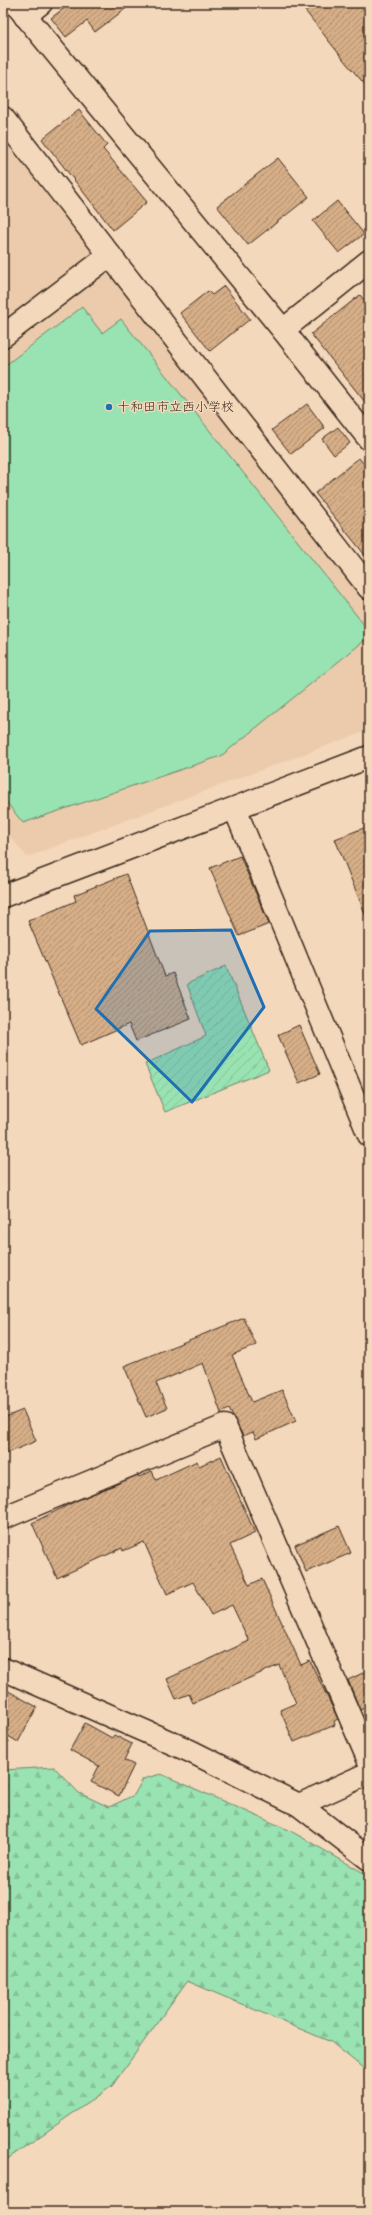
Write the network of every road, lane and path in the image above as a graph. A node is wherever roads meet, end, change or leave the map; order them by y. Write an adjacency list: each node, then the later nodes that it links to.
1 (27, 7): 5 (street)
2 (3, 118): 3 (street)
3 (110, 255): 6 (street); 8 (street)
4 (369, 262): 5 (street)
5 (283, 330): 7 (street)
6 (3, 336)
7 (369, 439)
8 (369, 588)
9 (369, 757): 10 (street)
10 (234, 809): 11 (street); 12 (street)
11 (3, 896)
12 (369, 1135)
13 (3, 1518): 15 (street)
14 (3, 1669): 17 (street)
15 (369, 1762)
16 (369, 1773): 17 (street)
17 (299, 1805): 18 (street)
18 (369, 1859)

